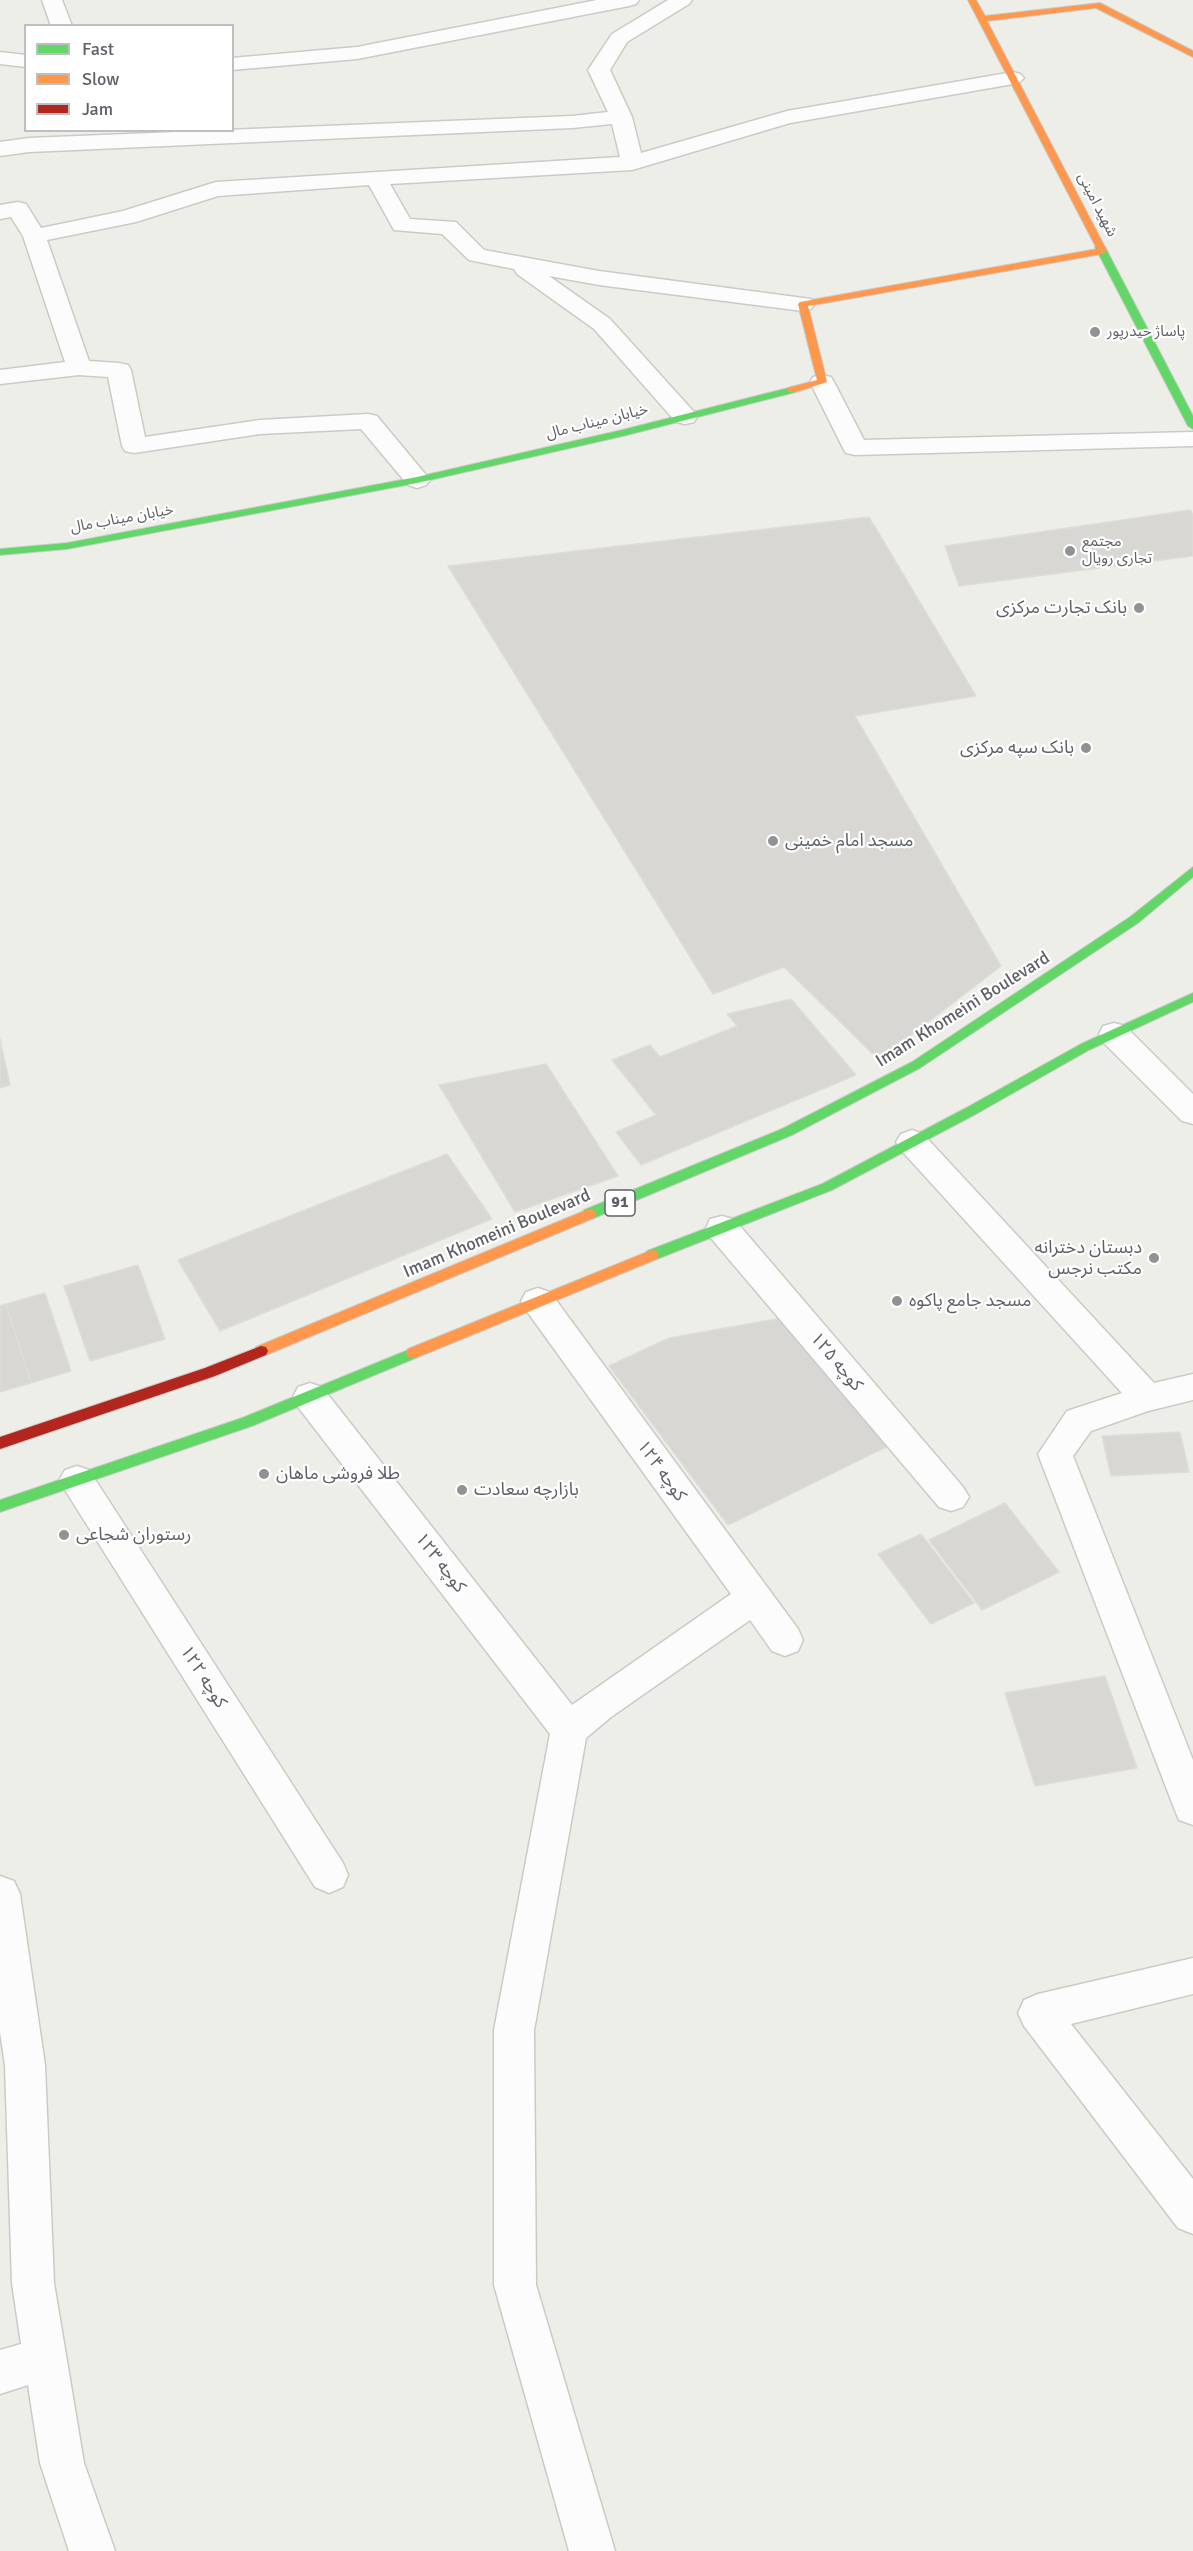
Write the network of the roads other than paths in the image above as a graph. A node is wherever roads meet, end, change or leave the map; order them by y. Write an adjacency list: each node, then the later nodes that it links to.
1 (52, 0): 6 (street)
2 (629, 0): 10 (street)
3 (682, 0): 12 (street)
4 (972, 0): 5 (main road, شهید امینی)
5 (982, 19): 7 (main road); 11 (main road, شهید امینی)
6 (61, 24)
7 (1193, 54)
8 (0, 58): 9 (street)
9 (24, 61)
10 (234, 64)
11 (1012, 78): 15 (street); 19 (main road, شهید امینی)
12 (621, 117): 14 (street); 15 (street)
13 (0, 149): 14 (street)
14 (296, 152): 16 (street); 18 (street)
15 (632, 163): 16 (street)
16 (376, 178): 20 (street)
17 (0, 212): 18 (street)
18 (34, 236): 22 (street)
19 (1102, 251): 21 (main road); 26 (main road, شهید امینی)
20 (516, 262): 21 (street); 25 (street)
21 (803, 304): 24 (main road)
22 (79, 368): 23 (street); 28 (street)
23 (0, 377)
24 (822, 382): 25 (main road, خیابان میناب مال); 27 (street)
25 (685, 417): 28 (main road, خیابان میناب مال)
26 (1193, 426)
27 (1193, 439)
28 (417, 480): 29 (main road, خیابان میناب مال)
29 (0, 552)
30 (1193, 871): 40 (main road, Imam Khomeini Boulevard / 91)
31 (1193, 997): 32 (main road)
32 (1114, 1034): 33 (street); 34 (main road)
33 (1193, 1113)
34 (912, 1142): 35 (main road); 39 (street)
35 (722, 1228): 36 (main road); 42 (street, کوچه ۱۲۵)
36 (538, 1300): 38 (main road); 44 (street, کوچه ۱۲۴)
37 (1193, 1387): 39 (street)
38 (310, 1396): 41 (main road); 46 (street, کوچه ۱۲۳)
39 (1147, 1398): 47 (street)
40 (0, 1443)
41 (77, 1480): 43 (main road); 48 (street, کوچه ۱۲۲)
42 (951, 1497)
43 (0, 1506)
44 (753, 1598): 45 (street, کوچه ۱۲۴); 46 (street)
45 (785, 1640)
46 (570, 1730): 56 (street)
47 (1193, 1808)
48 (330, 1875)
49 (0, 1894): 51 (street)
50 (1193, 1976): 52 (street)
51 (7, 1986): 53 (street)
52 (1193, 2213)
53 (45, 2358): 54 (street); 55 (street)
54 (0, 2372)
55 (92, 2551)
56 (592, 2551)

